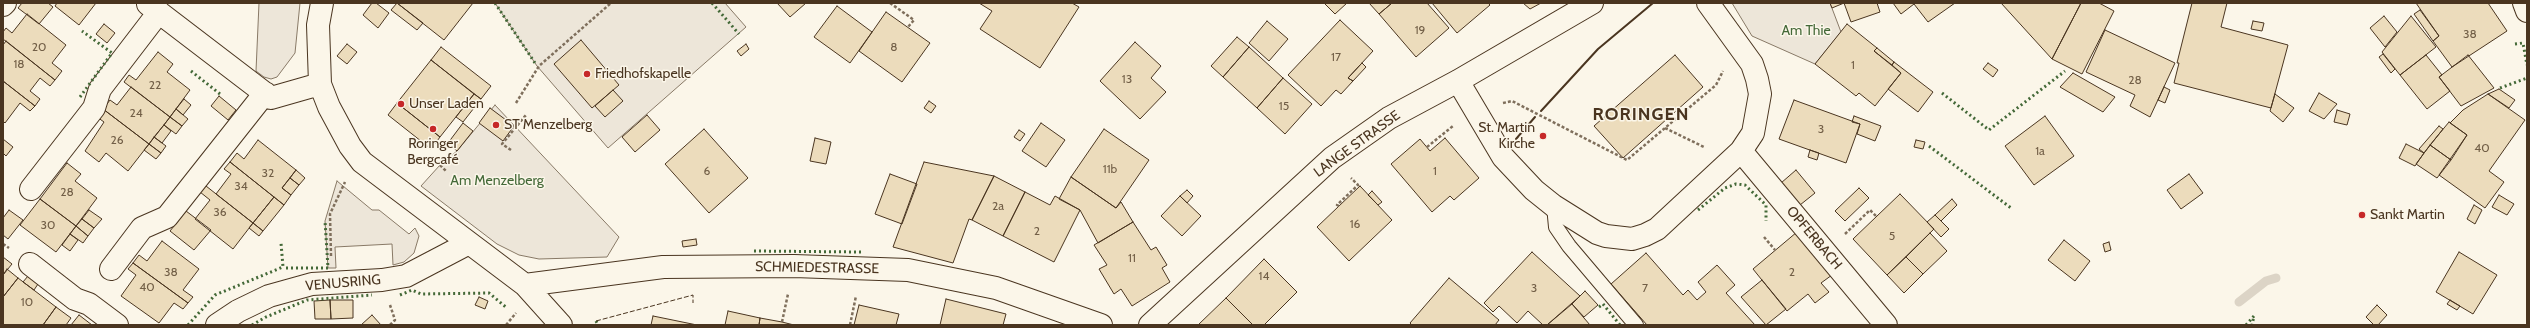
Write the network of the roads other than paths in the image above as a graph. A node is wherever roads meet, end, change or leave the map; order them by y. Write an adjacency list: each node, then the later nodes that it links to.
1 (322, 3): 8 (street)
2 (1592, 3): 7 (street, LANGE STRASSE)
3 (1708, 3): 10 (street)
4 (2524, 3): 6 (street)
5 (153, 7): 9 (street); 11 (street)
6 (2527, 11)
7 (1458, 82): 12 (street); 21 (street, LANGE STRASSE)
8 (320, 84): 9 (street); 13 (street)
9 (265, 93): 15 (street)
10 (1741, 151): 12 (street); 23 (street, OPFERBACH)
11 (31, 189)
12 (1554, 206): 22 (lane)
13 (469, 243): 16 (street); 18 (street, VENUSRING)
14 (30, 264): 17 (street)
15 (111, 269)
16 (525, 285): 19 (street); 20 (street, SCHMIEDESTRASSE)
17 (117, 325)
18 (217, 325)
19 (561, 325)
20 (1101, 325)
21 (1150, 325)
22 (1636, 325)
23 (1886, 325)

